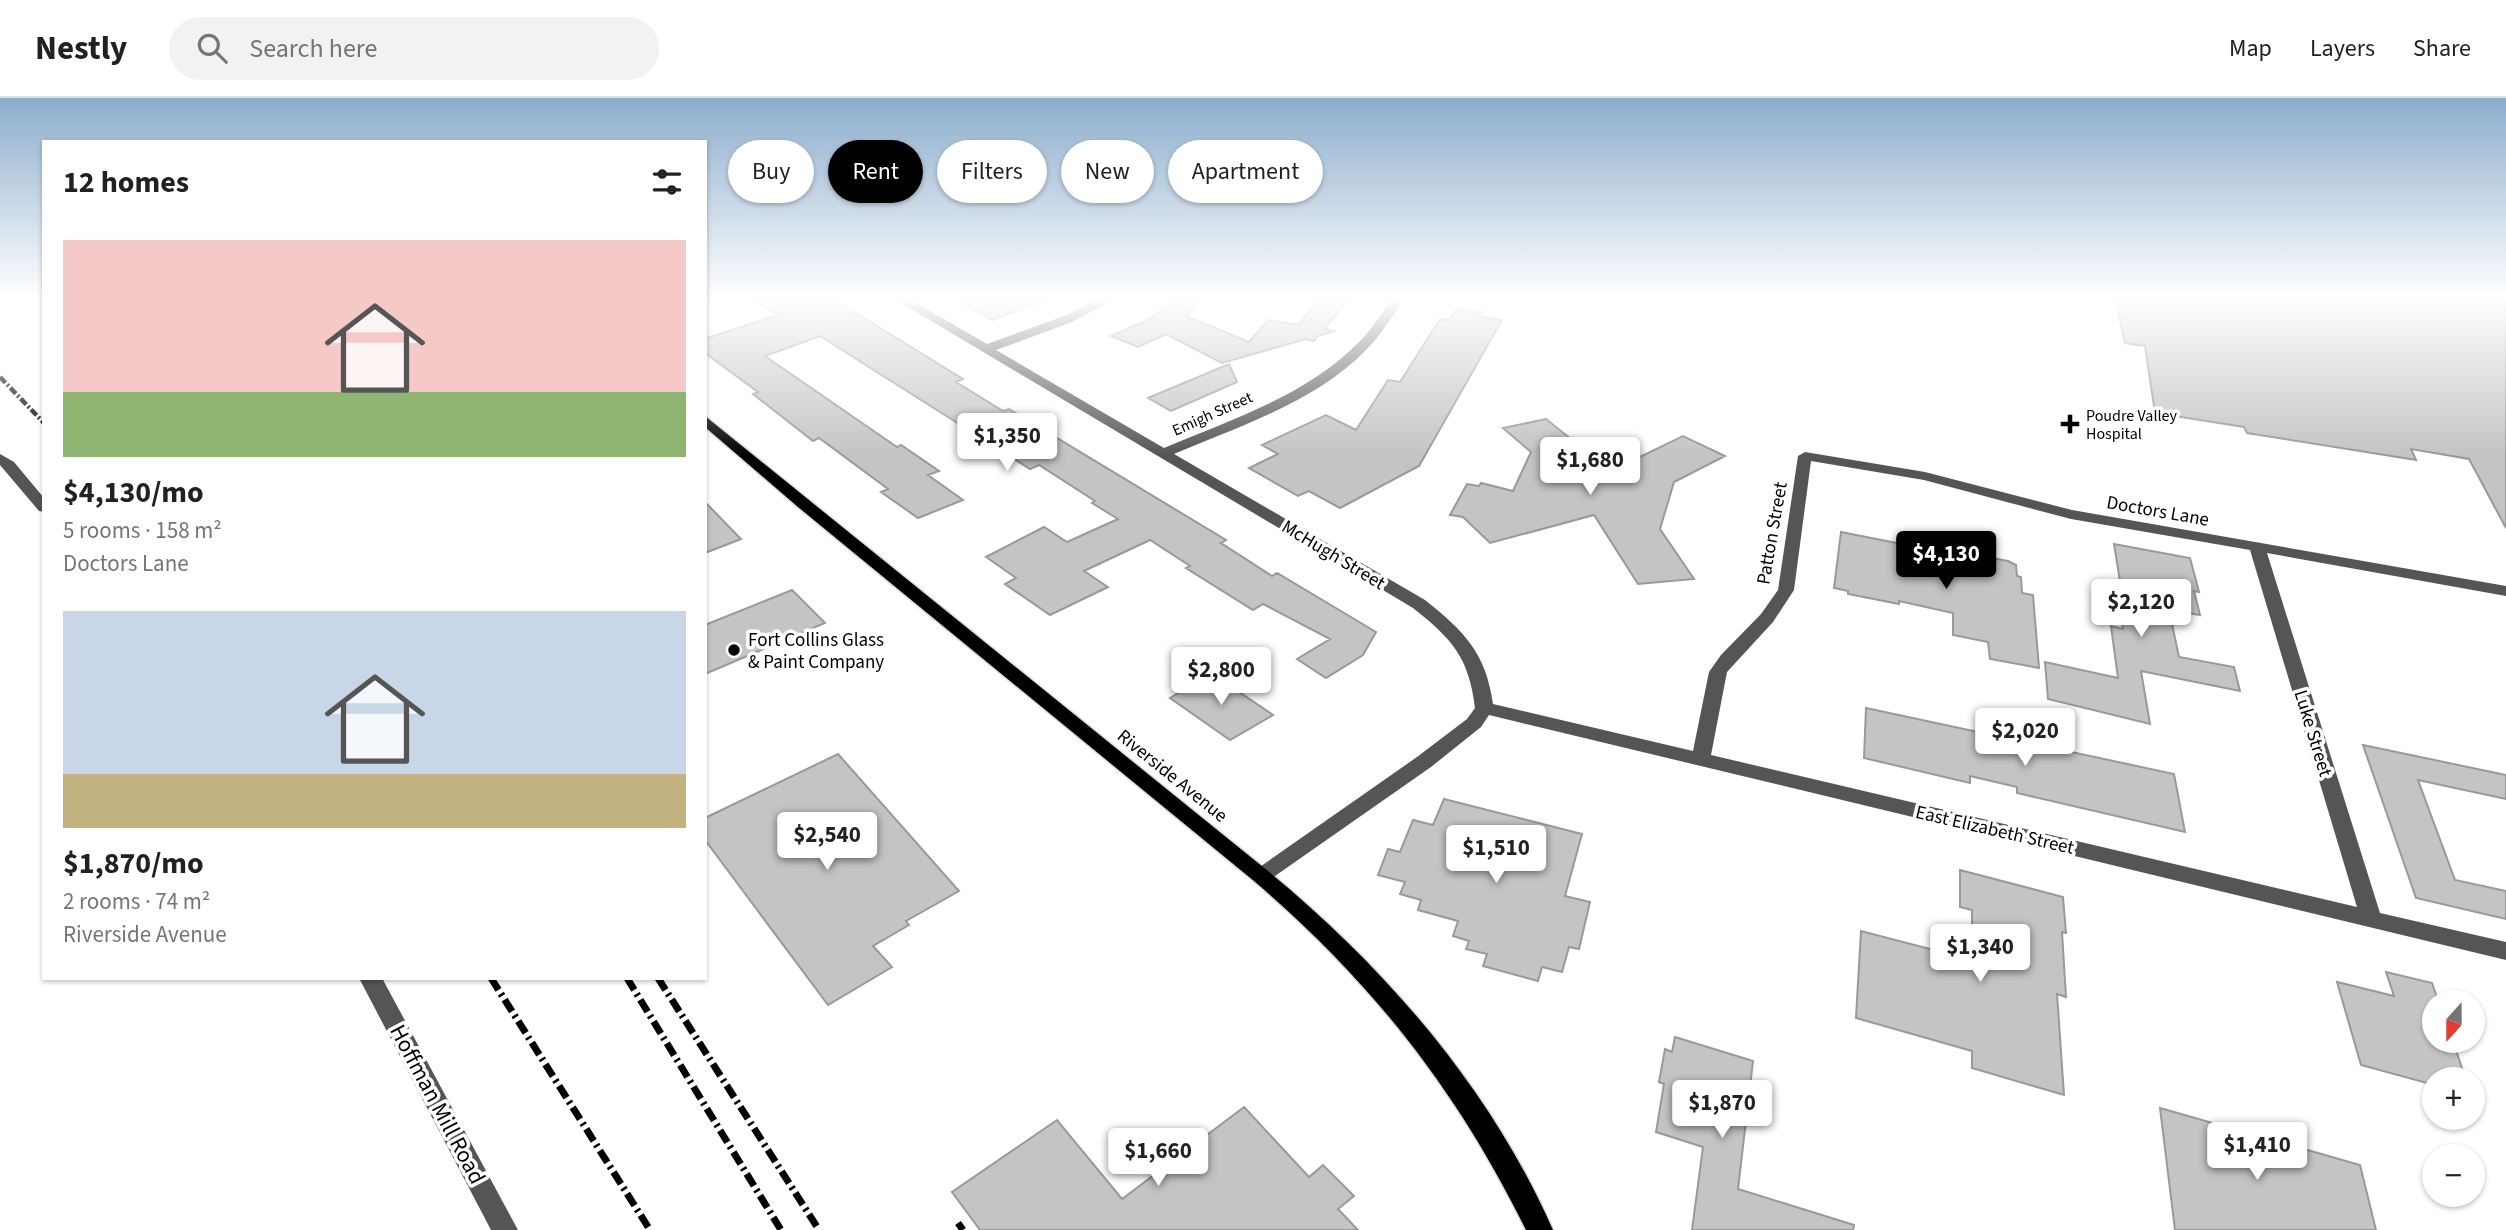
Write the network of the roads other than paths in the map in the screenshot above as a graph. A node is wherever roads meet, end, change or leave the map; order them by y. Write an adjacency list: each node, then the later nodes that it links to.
1 (987, 350): 4 (street, McHugh Street)
2 (1360, 350): 4 (street, Emigh Street)
3 (707, 423): 12 (main road, Riverside Avenue)
4 (1164, 453): 10 (street, McHugh Street)
5 (1805, 456): 8 (street, Doctors Lane); 11 (street, Patton Street)
6 (0, 458): 7 (street)
7 (42, 506)
8 (2257, 546): 9 (street, Doctors Lane); 13 (street, Luke Street)
9 (2506, 591)
10 (1484, 708): 11 (street, East Elizabeth Street); 12 (street)
11 (1701, 760): 13 (street, East Elizabeth Street)
12 (1261, 876): 17 (main road, Riverside Avenue)
13 (2371, 919): 14 (street, East Elizabeth Street)
14 (2506, 951)
15 (371, 980): 16 (street, Hoffman Mill Road)
16 (505, 1230)
17 (1540, 1230)

